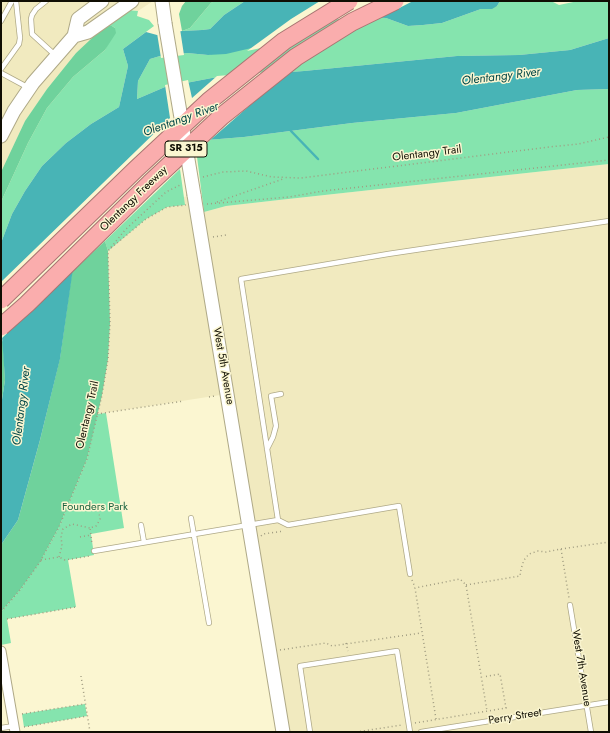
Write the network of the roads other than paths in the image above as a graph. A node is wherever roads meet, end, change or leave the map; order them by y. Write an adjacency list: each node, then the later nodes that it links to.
1 (12, 1): 9 (lane)
2 (16, 1): 12 (lane)
3 (46, 1): 11 (lane)
4 (132, 1): 10 (main road)
5 (162, 1): 24 (main road, West 5th Avenue, bridge)
6 (350, 1): 17 (highway, Olentangy Freeway / SR 315, bridge)
7 (395, 1): 18 (highway, Olentangy Freeway / SR 315, bridge)
8 (95, 5): 10 (main road)
9 (1, 21)
10 (74, 36): 11 (main road)
11 (55, 56): 14 (main road)
12 (1, 69)
13 (1, 73): 14 (lane)
14 (29, 88): 15 (main road)
15 (1, 136)
16 (609, 221): 20 (lane)
17 (1, 300)
18 (1, 327)
19 (281, 394): 20 (lane)
20 (267, 449): 22 (lane)
21 (191, 518): 25 (lane)
22 (278, 520): 24 (lane); 28 (lane)
23 (141, 525): 26 (lane)
24 (249, 525): 25 (lane); 37 (main road, West 5th Avenue)
25 (193, 534): 26 (lane); 30 (lane)
26 (144, 542): 27 (lane)
27 (94, 551)
28 (410, 574)
29 (570, 605): 33 (lane, West 7th Avenue)
30 (209, 623)
31 (1, 651): 35 (street)
32 (609, 702): 33 (lane, Perry Street)
33 (587, 705): 36 (lane, Perry Street); 41 (lane, West 7th Avenue)
34 (1, 728): 35 (lane)
35 (14, 729)
36 (436, 731): 40 (lane, Perry Street)
37 (283, 732)
38 (310, 732): 39 (lane)
39 (410, 732)
40 (422, 732)
41 (591, 732)

